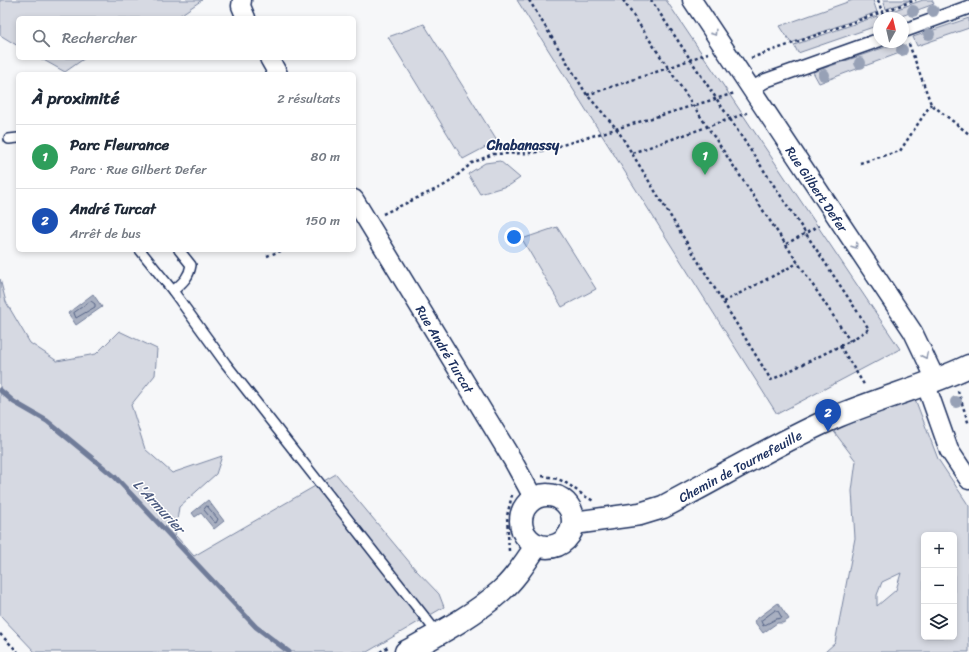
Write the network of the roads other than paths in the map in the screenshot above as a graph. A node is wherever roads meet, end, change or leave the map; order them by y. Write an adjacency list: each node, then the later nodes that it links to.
1 (242, 0): 4 (street)
2 (692, 0): 9 (street, Rue Gilbert Defer, one-way to 9)
3 (969, 7): 5 (street)
4 (245, 16)
5 (909, 29)
6 (873, 42): 9 (street)
7 (270, 60): 8 (street)
8 (277, 72)
9 (751, 89): 15 (street, Rue Gilbert Defer, one-way to 15)
10 (356, 202): 17 (street, Rue André Turcat)
11 (142, 252): 13 (lane)
12 (180, 252): 13 (lane)
13 (173, 292): 20 (lane)
14 (969, 366): 15 (street, Chemin de Tournefeuille)
15 (939, 383): 16 (street, Rue Gilbert Defer); 18 (street, Chemin de Tournefeuille)
16 (969, 480)
17 (534, 499): 18 (street); 19 (street)
18 (574, 523): 19 (street)
19 (537, 545): 20 (street)
20 (438, 634): 21 (street)
21 (406, 652)

